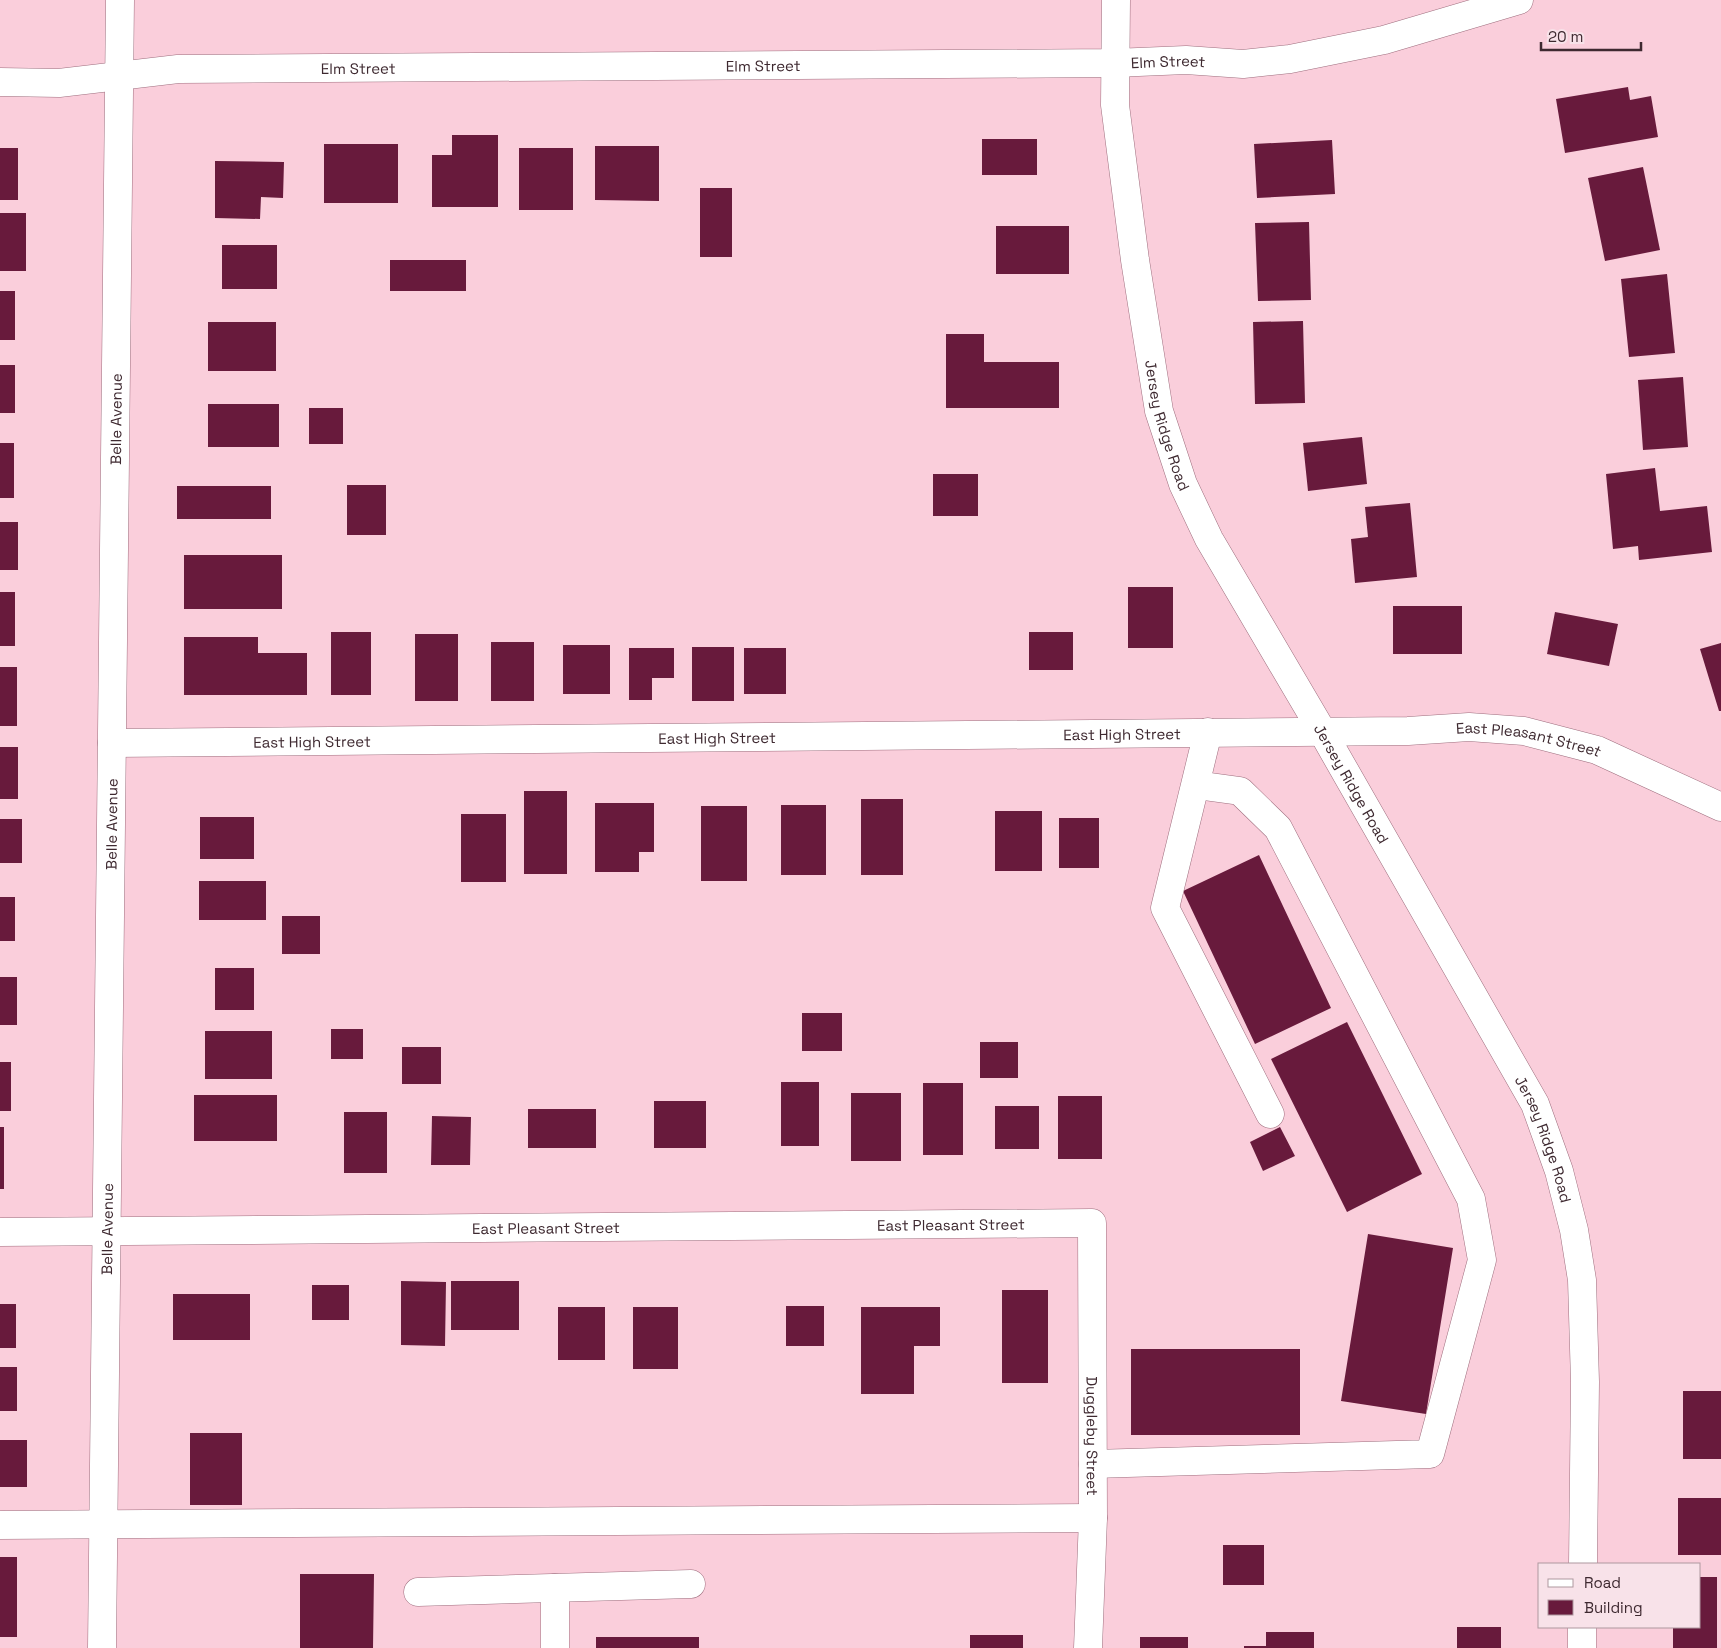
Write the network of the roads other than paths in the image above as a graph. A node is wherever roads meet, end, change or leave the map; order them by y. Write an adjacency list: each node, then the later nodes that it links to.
1 (120, 0): 5 (street, Belle Avenue)
2 (1116, 0): 4 (street, Jersey Ridge Road)
3 (1519, 0): 4 (street, Elm Street)
4 (1114, 63): 5 (street, Elm Street); 7 (street, Jersey Ridge Road)
5 (119, 75): 6 (street, Elm Street); 9 (street, Belle Avenue)
6 (0, 82)
7 (1322, 731): 8 (street, East High Street); 11 (street, East Pleasant Street); 20 (street, Jersey Ridge Road)
8 (1208, 732): 9 (street, East High Street); 10 (street)
9 (112, 744): 14 (street, Belle Avenue)
10 (1196, 785): 12 (street); 16 (street)
11 (1721, 807)
12 (1270, 1114)
13 (1092, 1223): 14 (street, East Pleasant Street); 16 (street, Duggleby Street)
14 (107, 1231): 15 (street, East Pleasant Street); 18 (street, Belle Avenue)
15 (0, 1232)
16 (1093, 1464): 17 (street, Duggleby Street)
17 (1093, 1518): 18 (street); 27 (street, Duggleby Street)
18 (104, 1524): 19 (street); 25 (street, Belle Avenue)
19 (0, 1525)
20 (1582, 1563)
21 (691, 1584): 22 (street)
22 (555, 1588): 23 (street); 26 (street)
23 (418, 1592)
24 (1582, 1628): 28 (street)
25 (102, 1648)
26 (556, 1648)
27 (1088, 1648)
28 (1582, 1648)

